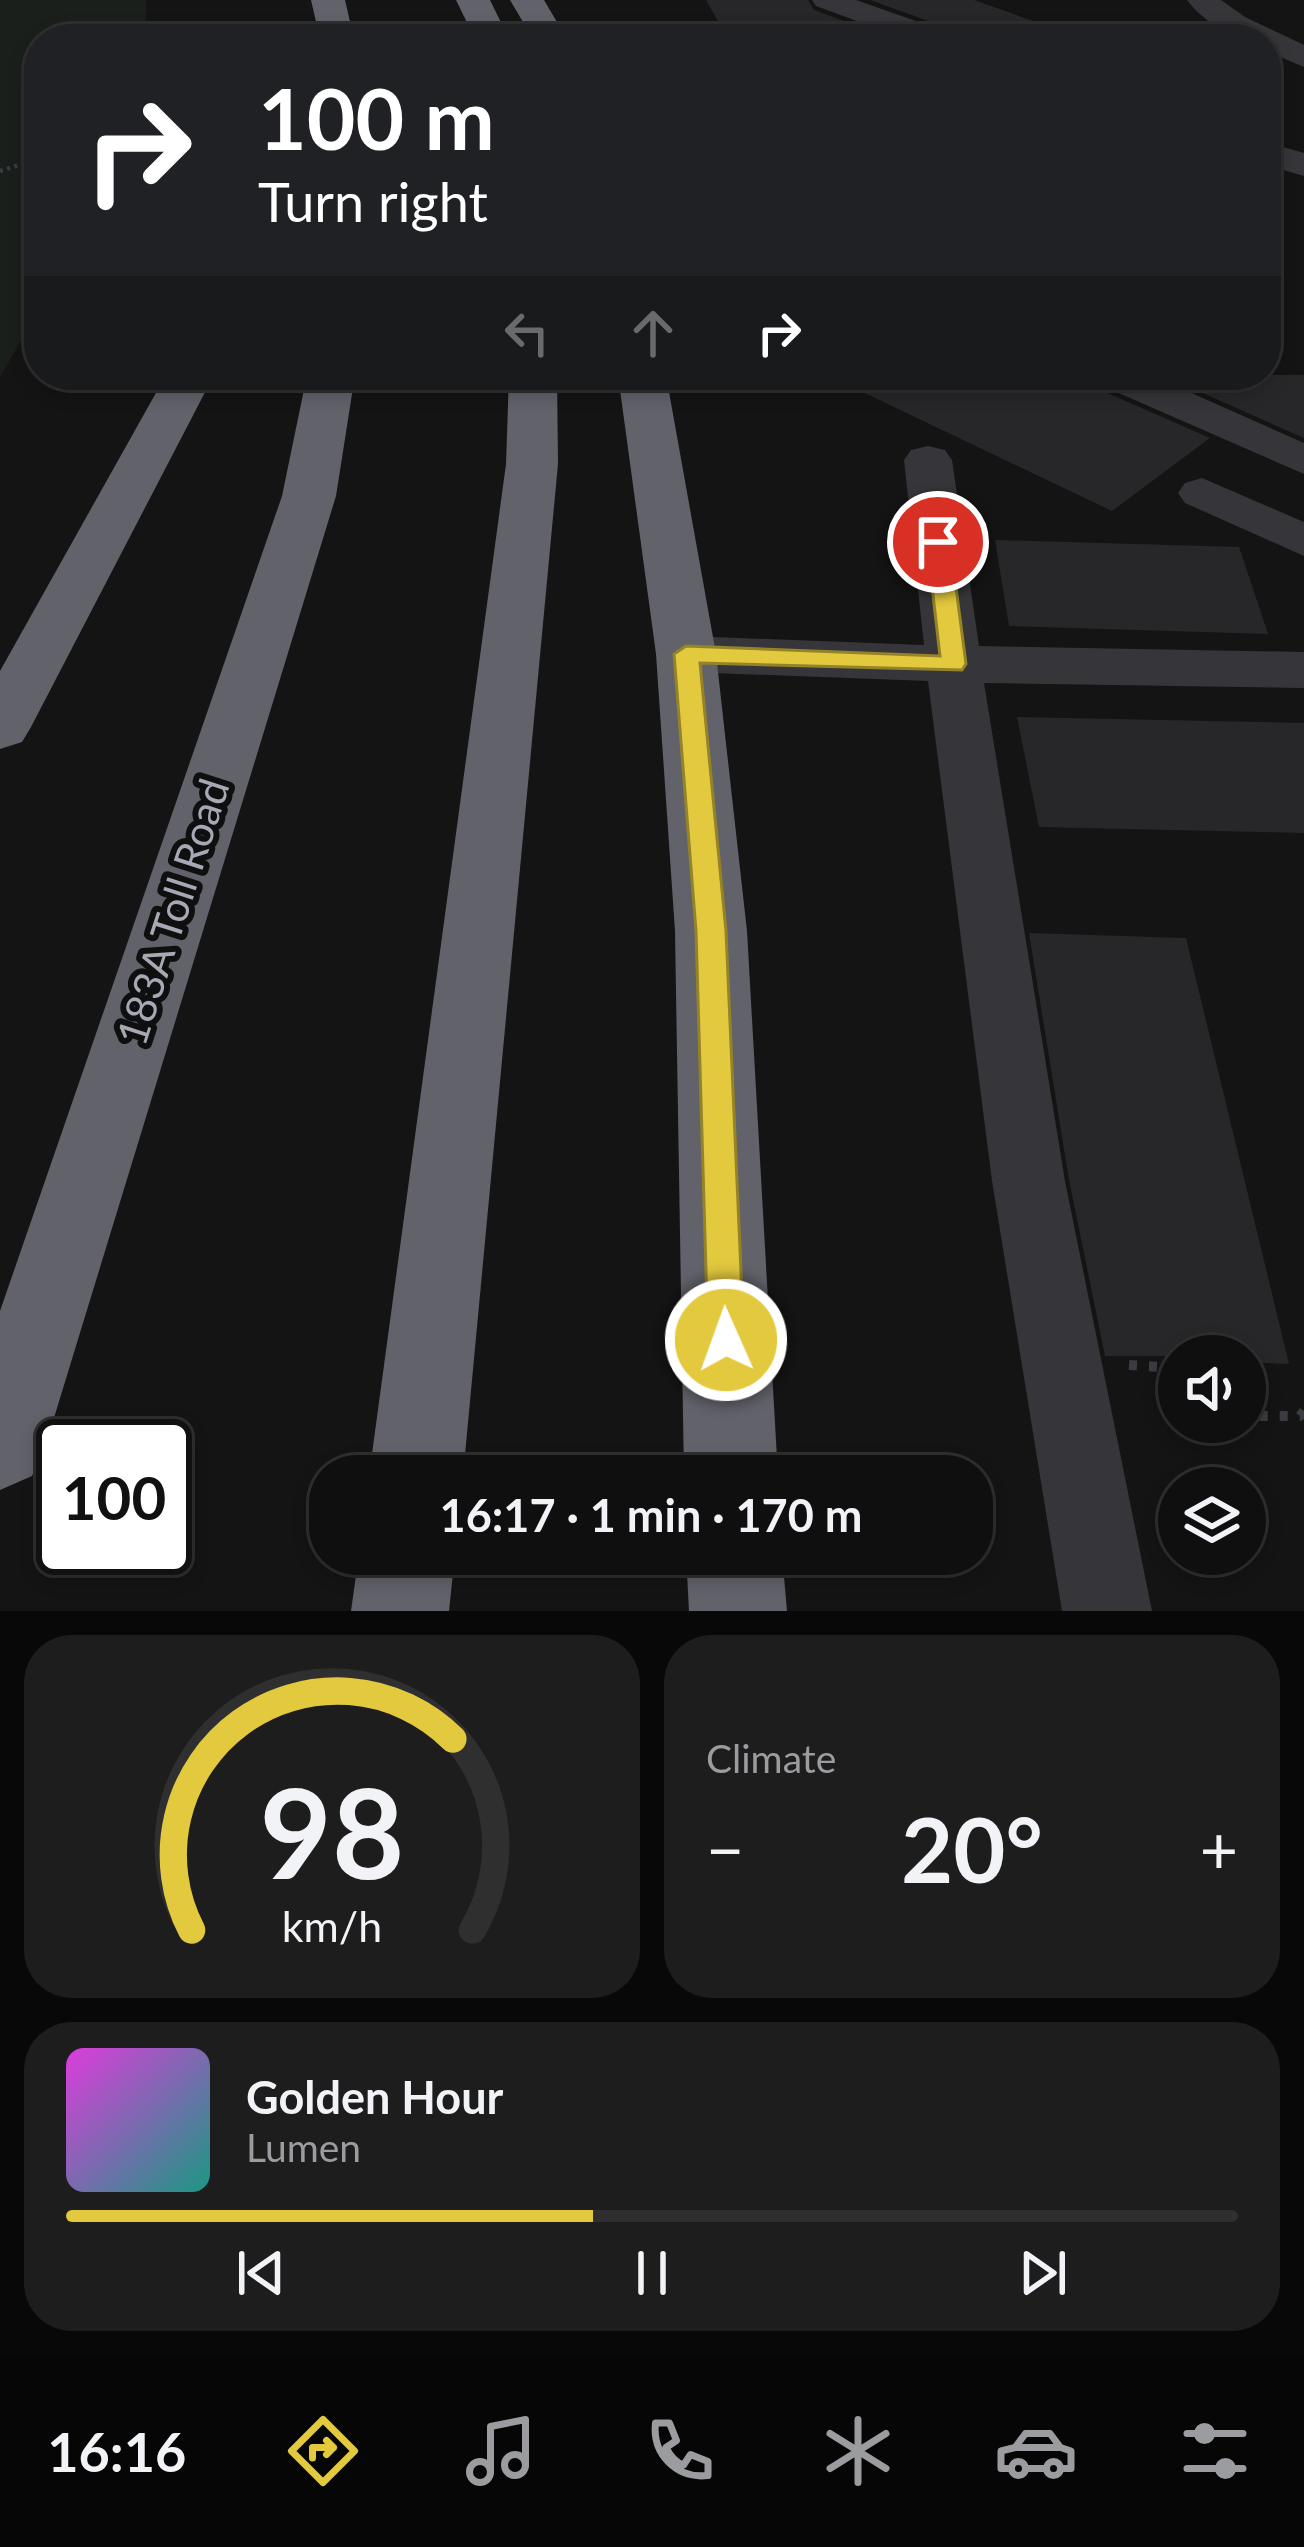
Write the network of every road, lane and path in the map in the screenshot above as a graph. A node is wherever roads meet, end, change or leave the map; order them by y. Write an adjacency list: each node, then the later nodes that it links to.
1 (827, 0): 3 (street)
2 (1202, 0): 4 (street)
3 (894, 24)
4 (1234, 24)
5 (182, 390): 17 (highway)
6 (328, 390): 20 (highway, 183A Toll Road)
7 (533, 390): 21 (highway)
8 (644, 390): 14 (highway)
9 (1148, 390): 11 (street)
10 (928, 460): 15 (street)
11 (1304, 460)
12 (1202, 493): 13 (street)
13 (1304, 541)
14 (686, 654): 15 (street); 22 (highway)
15 (953, 664): 16 (street); 27 (street)
16 (1304, 670)
17 (0, 727)
18 (1304, 1412): 19 (path)
19 (1266, 1416)
20 (0, 1444)
21 (418, 1455)
22 (730, 1455)
23 (404, 1575): 25 (highway)
24 (735, 1575): 26 (highway)
25 (400, 1611)
26 (738, 1611)
27 (1107, 1611)

